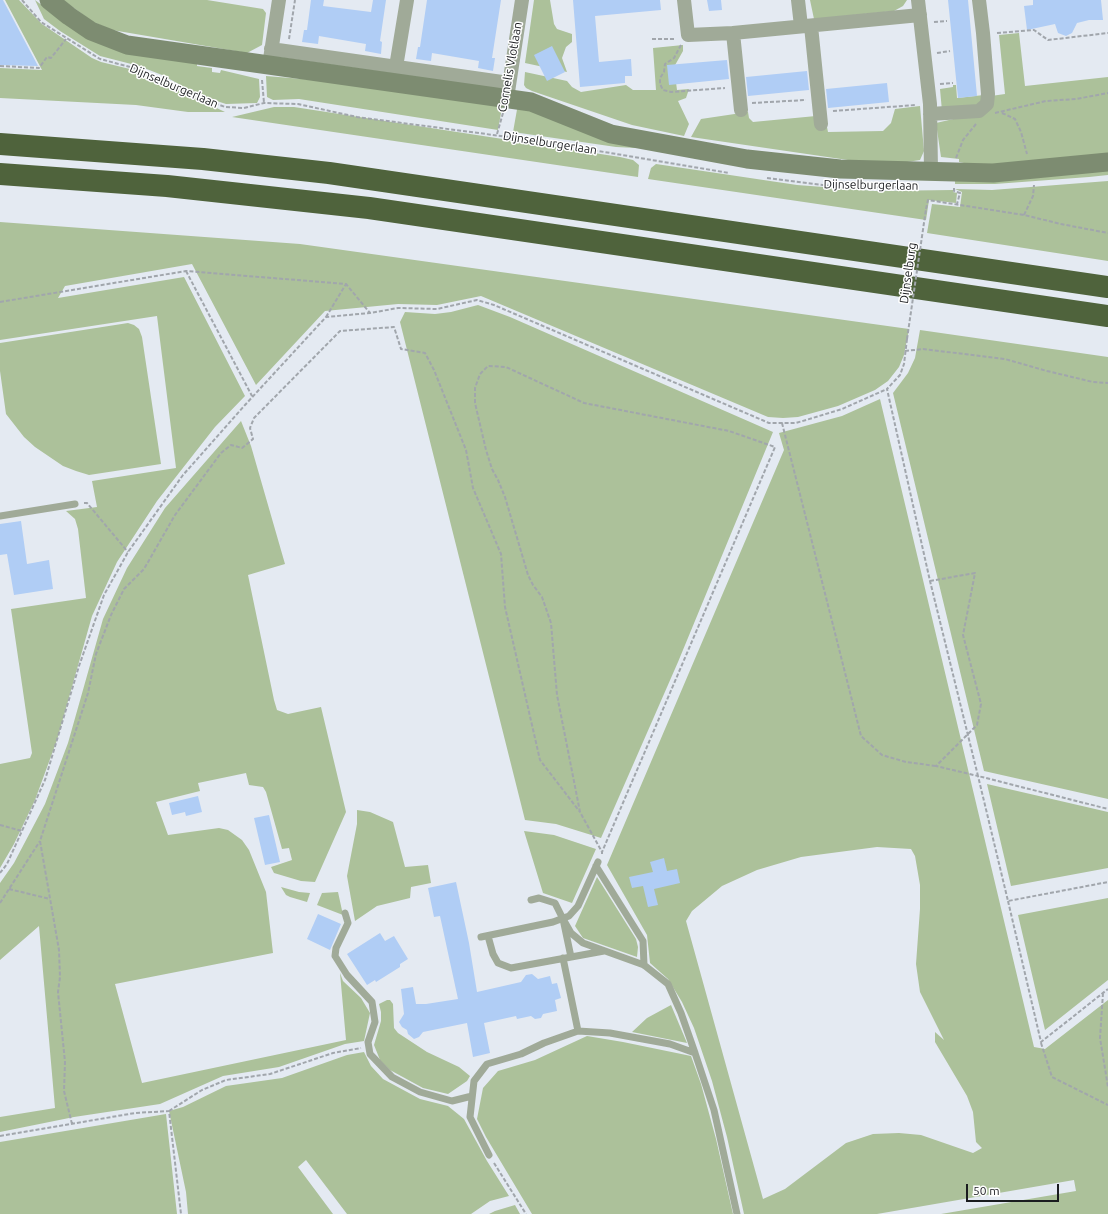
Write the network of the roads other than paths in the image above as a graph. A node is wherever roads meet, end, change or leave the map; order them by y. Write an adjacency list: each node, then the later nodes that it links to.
1 (49, 0): 12 (main road, Dijnselburgerlaan)
2 (278, 0): 12 (street)
3 (407, 0): 13 (street)
4 (522, 0): 14 (street, Cornelis Vlotlaan)
5 (684, 0): 11 (street)
6 (798, 0): 10 (street)
7 (918, 0): 9 (street)
8 (979, 0): 16 (street)
9 (925, 19): 10 (street); 16 (street)
10 (806, 26): 11 (street); 17 (street)
11 (734, 33): 15 (street)
12 (270, 58): 13 (street, Dijnselburgerlaan); 14 (main road, Dijnselburgerlaan)
13 (396, 67): 14 (street, Dijnselburgerlaan)
14 (508, 90): 20 (main road, Dijnselburgerlaan)
15 (740, 107)
16 (930, 109): 20 (street)
17 (820, 112)
18 (0, 144): 22 (highway)
19 (1108, 162): 20 (main road, Dijnselburgerlaan)
20 (931, 171)
21 (0, 174): 23 (highway)
22 (1108, 287)
23 (1108, 316)
24 (75, 504): 25 (lane)
25 (0, 516)
26 (531, 900): 28 (lane)
27 (345, 912): 35 (lane)
28 (563, 919): 29 (lane); 30 (lane); 31 (lane); 32 (lane)
29 (605, 950): 30 (lane); 32 (lane)
30 (571, 957): 31 (lane)
31 (563, 958): 33 (lane)
32 (644, 965): 34 (lane)
33 (578, 1032): 34 (lane); 35 (lane)
34 (695, 1053): 37 (lane)
35 (472, 1096): 36 (lane)
36 (489, 1155)
37 (737, 1214)

